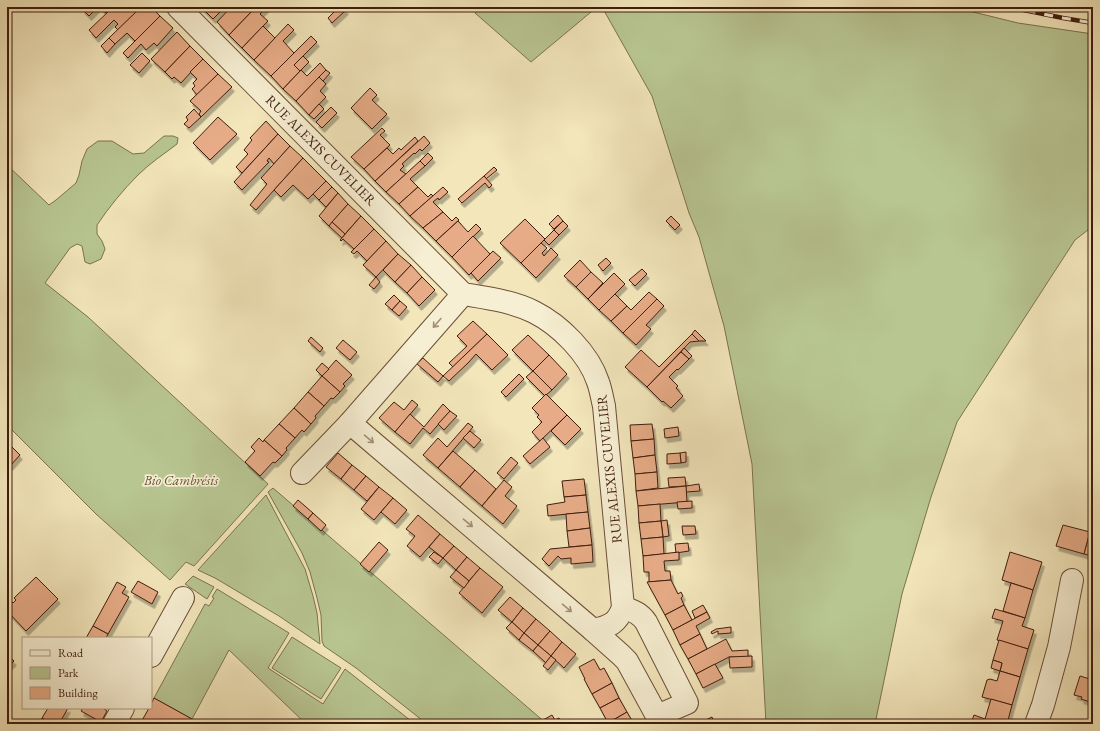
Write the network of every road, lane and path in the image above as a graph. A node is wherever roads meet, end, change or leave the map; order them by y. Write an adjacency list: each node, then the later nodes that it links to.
1 (178, 7): 2 (street, RUE ALEXIS CUVELIER)
2 (463, 294): 3 (street, one-way to 3); 7 (street, RUE ALEXIS CUVELIER)
3 (350, 423): 4 (street); 8 (street, one-way to 8)
4 (302, 473)
5 (1072, 580): 11 (street)
6 (183, 598): 9 (street)
7 (623, 607): 8 (street); 8 (street)
8 (593, 630)
9 (152, 654)
10 (122, 709): 12 (street)
11 (1039, 723)
12 (114, 724)

